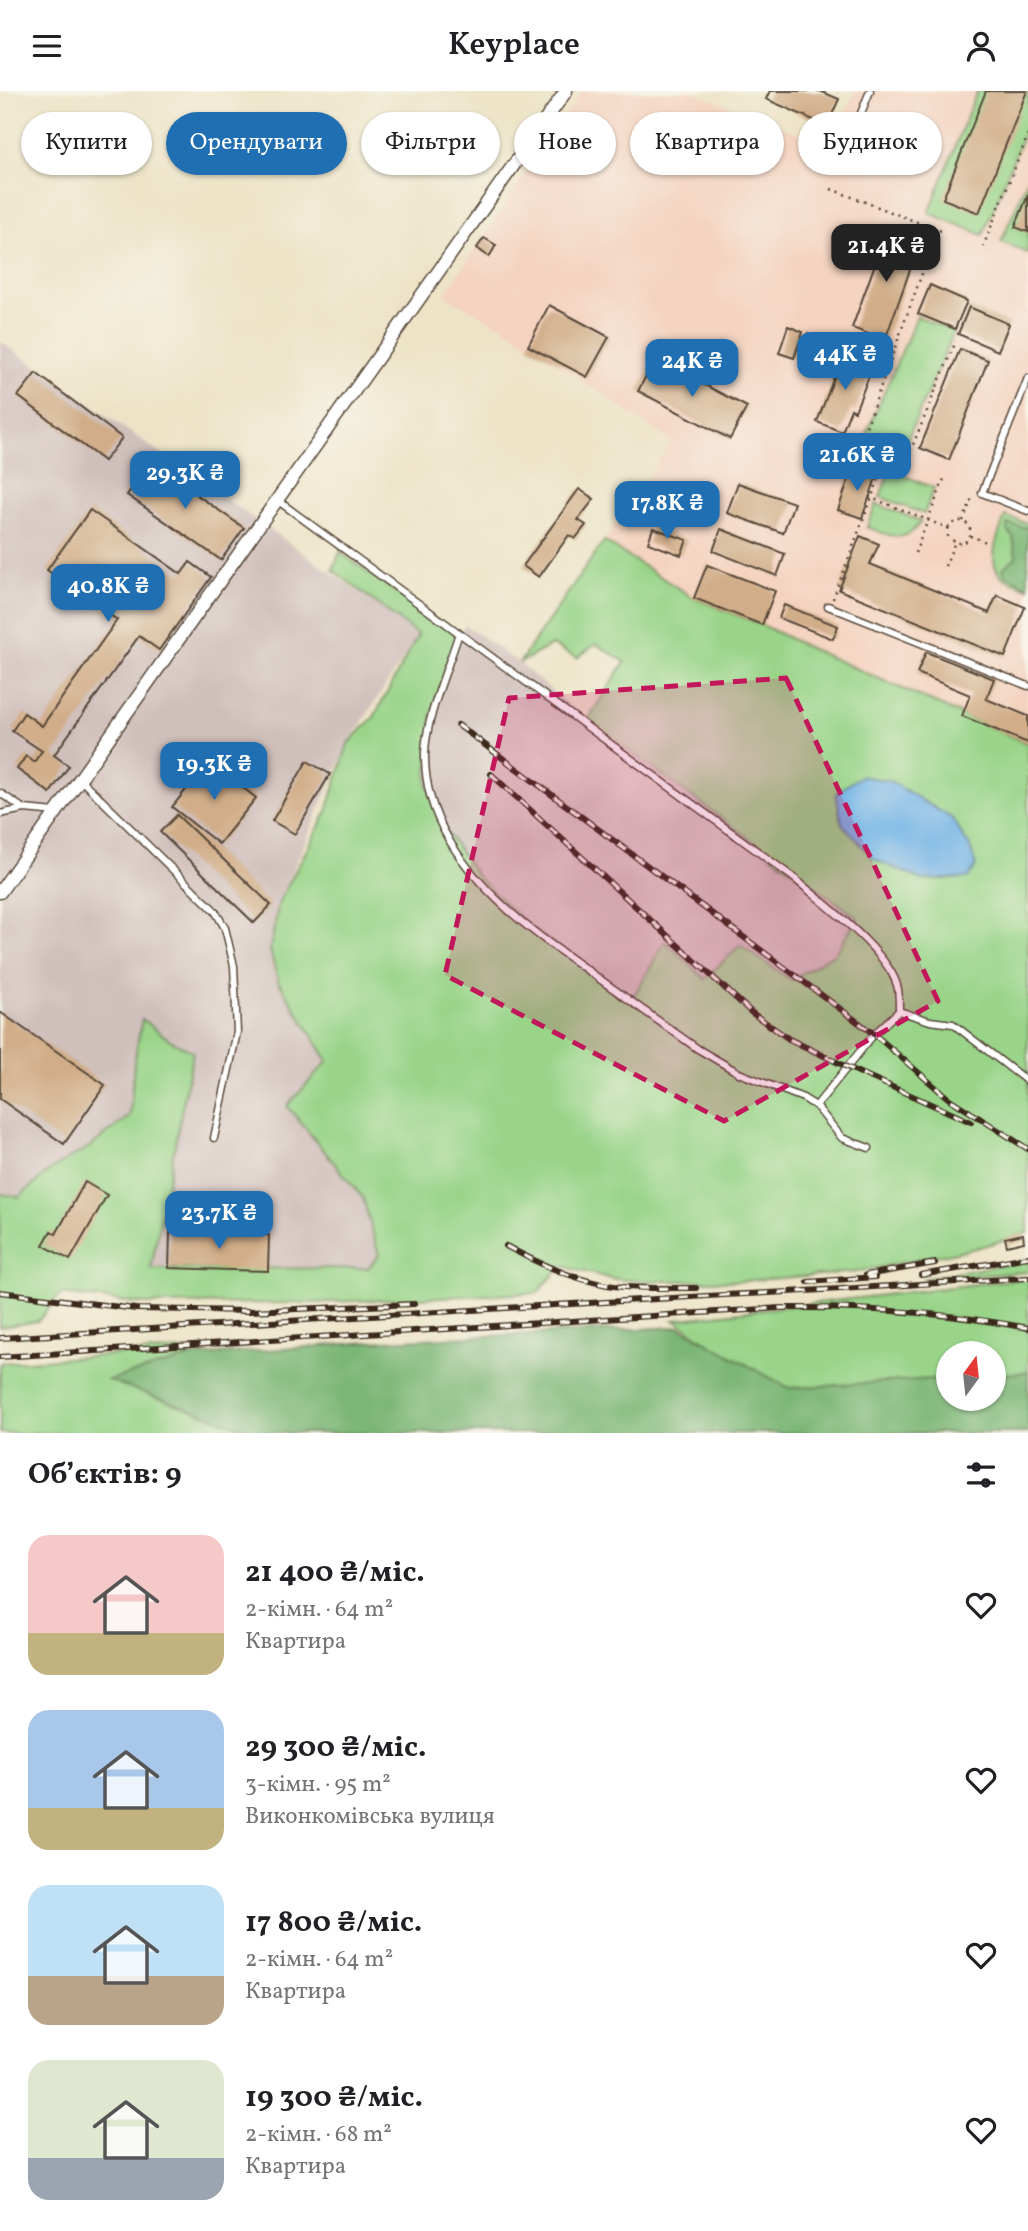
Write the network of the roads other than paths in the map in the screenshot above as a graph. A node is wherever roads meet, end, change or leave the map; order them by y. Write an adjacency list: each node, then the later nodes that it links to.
1 (566, 91): 5 (street)
2 (870, 91): 3 (lane)
3 (861, 112)
4 (1028, 378): 6 (lane)
5 (277, 500): 8 (lane); 10 (street)
6 (1028, 511)
7 (829, 606): 9 (lane)
8 (459, 633): 16 (lane); 18 (lane)
9 (1028, 686)
10 (80, 779): 13 (street); 19 (lane)
11 (0, 793): 12 (lane)
12 (24, 810): 13 (lane); 14 (lane)
13 (56, 812): 15 (street)
14 (0, 814)
15 (0, 892)
16 (900, 1011): 17 (lane); 18 (lane)
17 (1028, 1081)
18 (816, 1106): 20 (lane)
19 (214, 1137)
20 (869, 1147)

